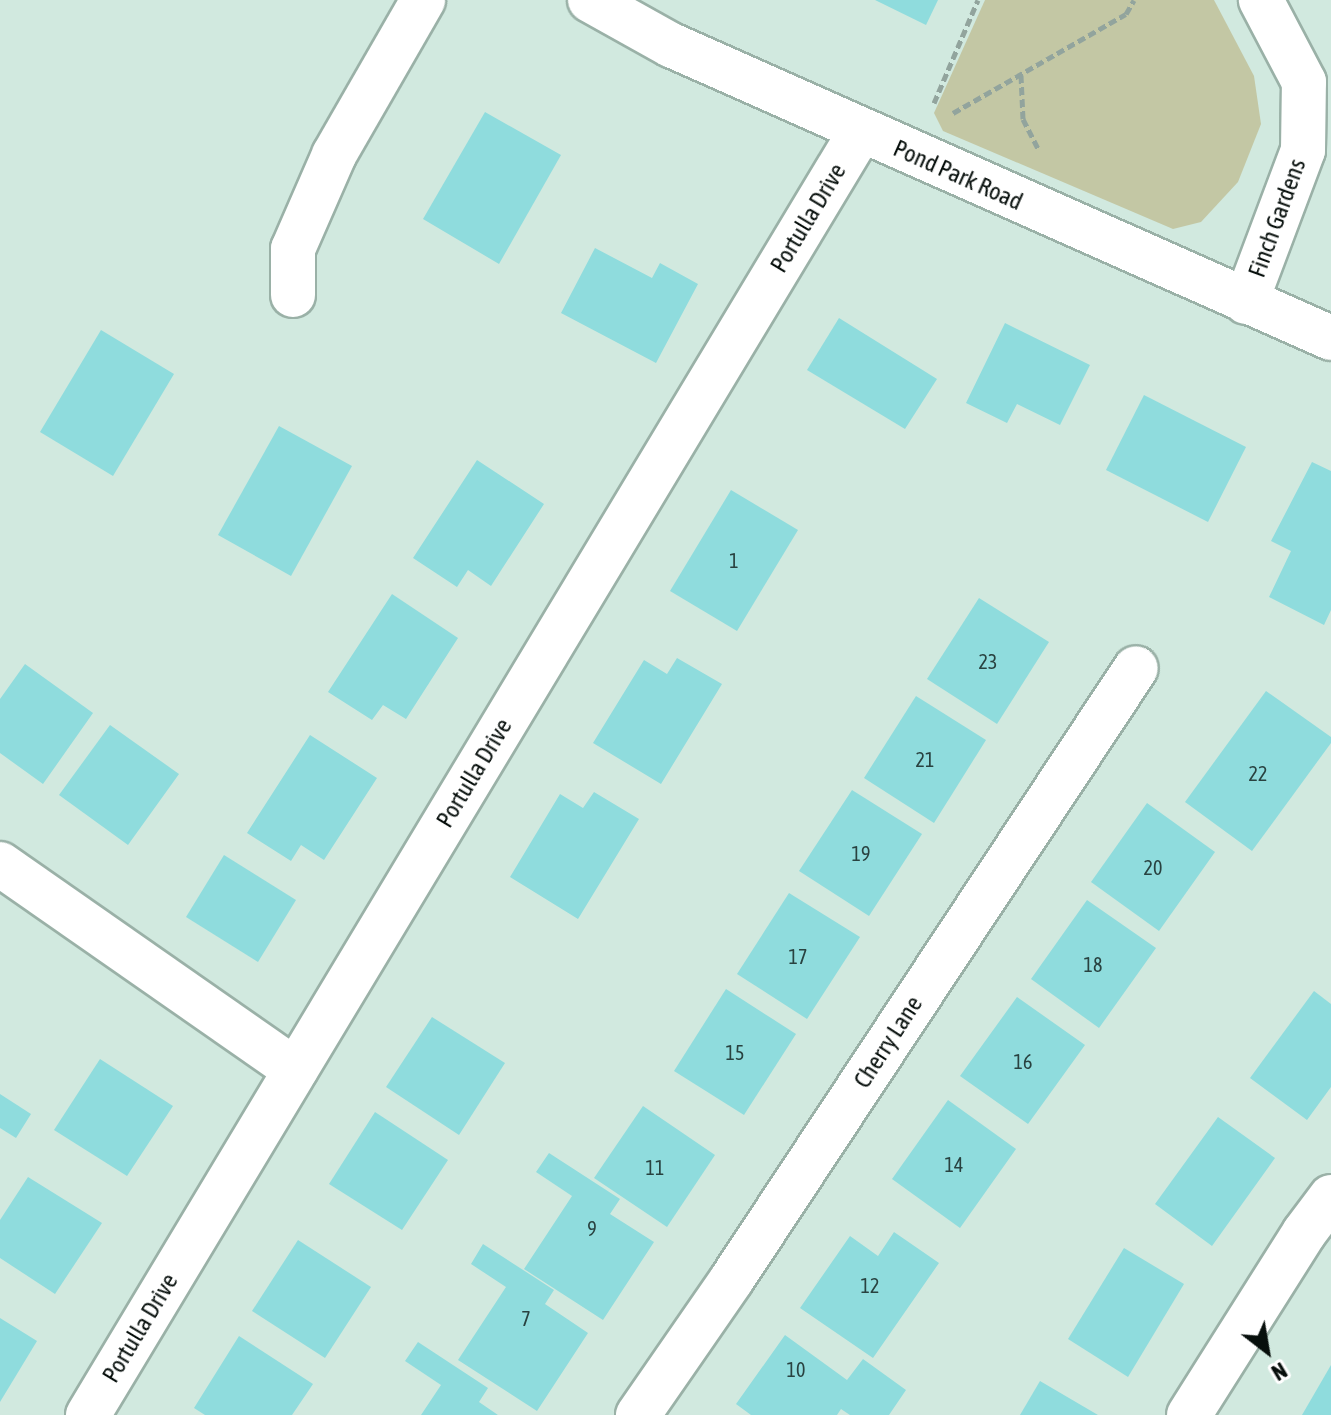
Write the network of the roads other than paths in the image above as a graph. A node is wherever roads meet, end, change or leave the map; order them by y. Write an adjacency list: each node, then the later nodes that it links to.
1 (423, 0): 5 (street)
2 (590, 0): 4 (street, Pond Park Road)
3 (1261, 0): 6 (street, Finch Gardens)
4 (893, 136): 6 (street, Pond Park Road); 10 (street, Portulla Drive)
5 (293, 295)
6 (1246, 302): 7 (street, Pond Park Road)
7 (1331, 338)
8 (1136, 668): 14 (street, Cherry Lane)
9 (0, 864): 10 (street)
10 (295, 1070): 13 (street, Portulla Drive)
11 (1331, 1197): 12 (street)
12 (1318, 1242): 15 (street)
13 (88, 1415)
14 (638, 1415)
15 (1189, 1415)

